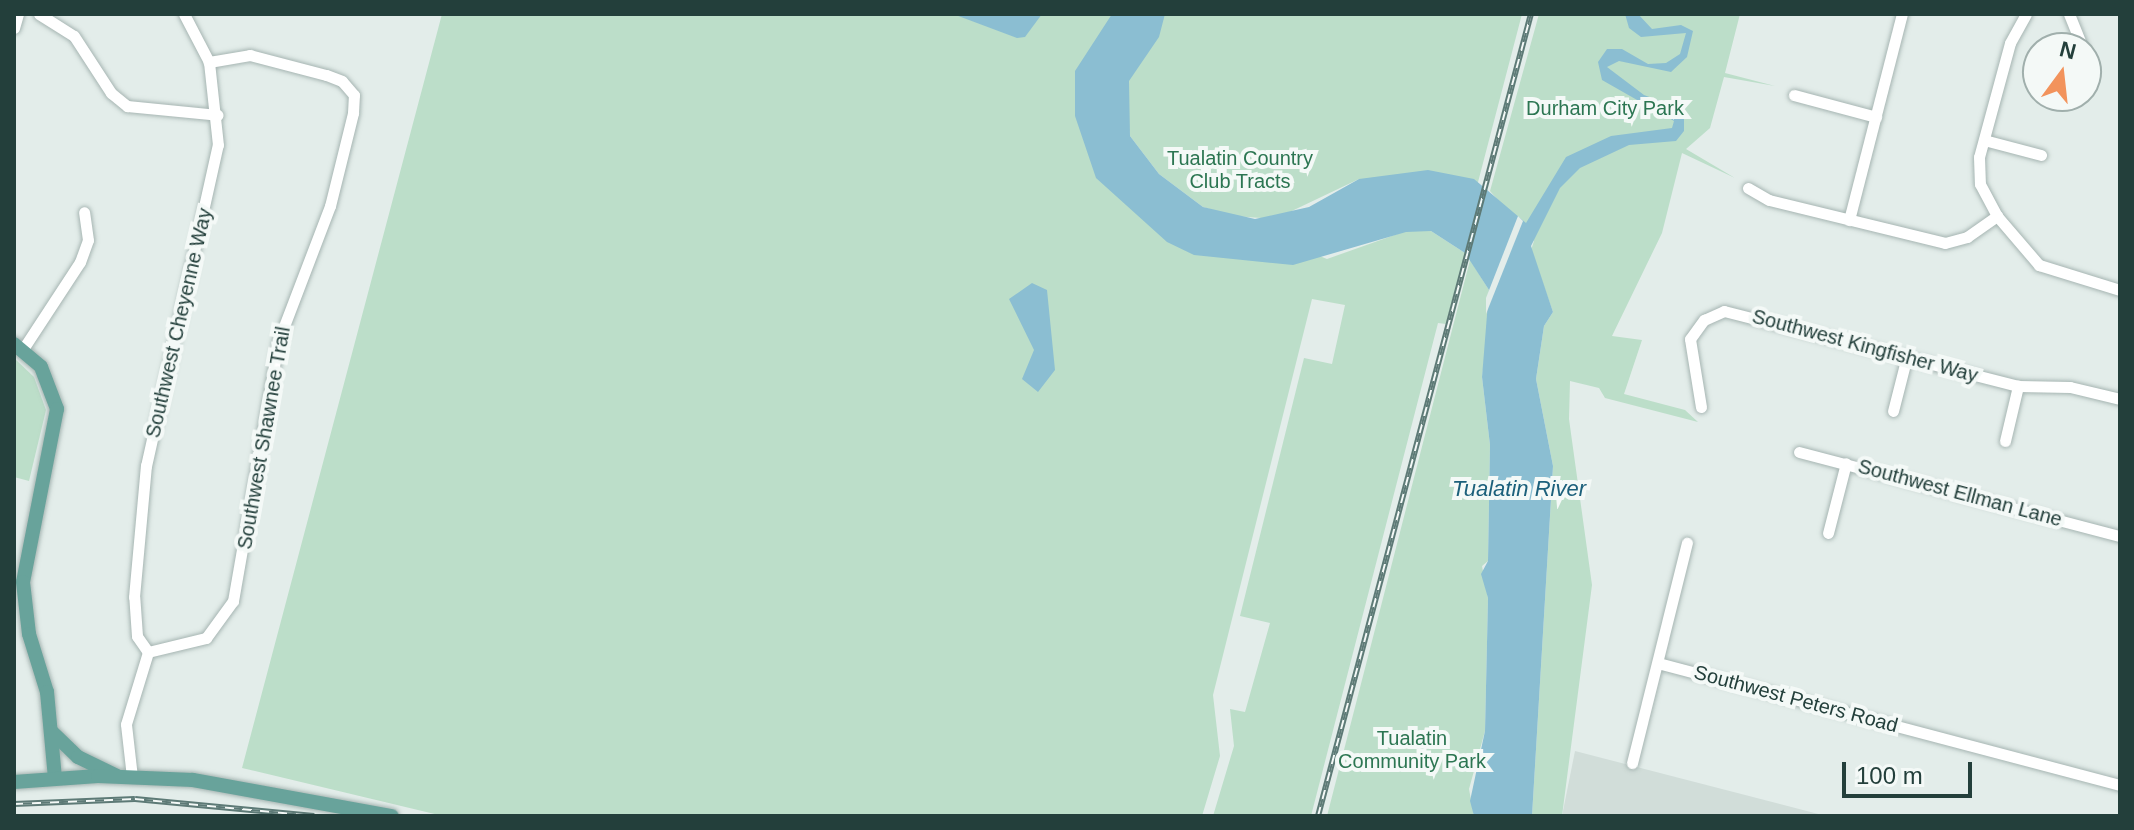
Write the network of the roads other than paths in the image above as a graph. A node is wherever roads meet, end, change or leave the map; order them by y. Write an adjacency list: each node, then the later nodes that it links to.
1 (18, 14): 6 (street)
2 (39, 14): 9 (street)
3 (184, 14): 7 (street, Southwest Cheyenne Way)
4 (1902, 14): 10 (street)
5 (2026, 14): 11 (street)
6 (14, 28)
7 (209, 62): 9 (street, Southwest Cheyenne Way); 30 (street, Southwest Shawnee Trail)
8 (1794, 95): 10 (street)
9 (218, 115): 30 (street, Southwest Cheyenne Way)
10 (1876, 117): 16 (street)
11 (1984, 140): 12 (street); 15 (street)
12 (2041, 155)
13 (1748, 188): 16 (street)
14 (84, 212): 18 (street)
15 (1997, 216): 16 (street); 17 (street)
16 (1849, 220)
17 (2120, 290)
18 (18, 347): 32 (main road)
19 (1907, 356): 20 (street, Southwest Kingfisher Way); 22 (street, Southwest Kingfisher Way); 23 (street)
20 (2018, 386): 21 (street, Southwest Kingfisher Way); 24 (street)
21 (2120, 399)
22 (1701, 407)
23 (1893, 411)
24 (2005, 441)
25 (1799, 452): 26 (street, Southwest Ellman Lane)
26 (1846, 463): 27 (street); 28 (street, Southwest Ellman Lane)
27 (1828, 533)
28 (2120, 536)
29 (1687, 543): 31 (street)
30 (148, 652): 34 (street)
31 (1658, 663): 33 (street); 37 (street, Southwest Peters Road)
32 (52, 732): 34 (main road); 35 (main road)
33 (1632, 763)
34 (124, 776): 35 (main road); 38 (main road)
35 (55, 778): 36 (main road)
36 (14, 782)
37 (2120, 785)
38 (392, 816)

